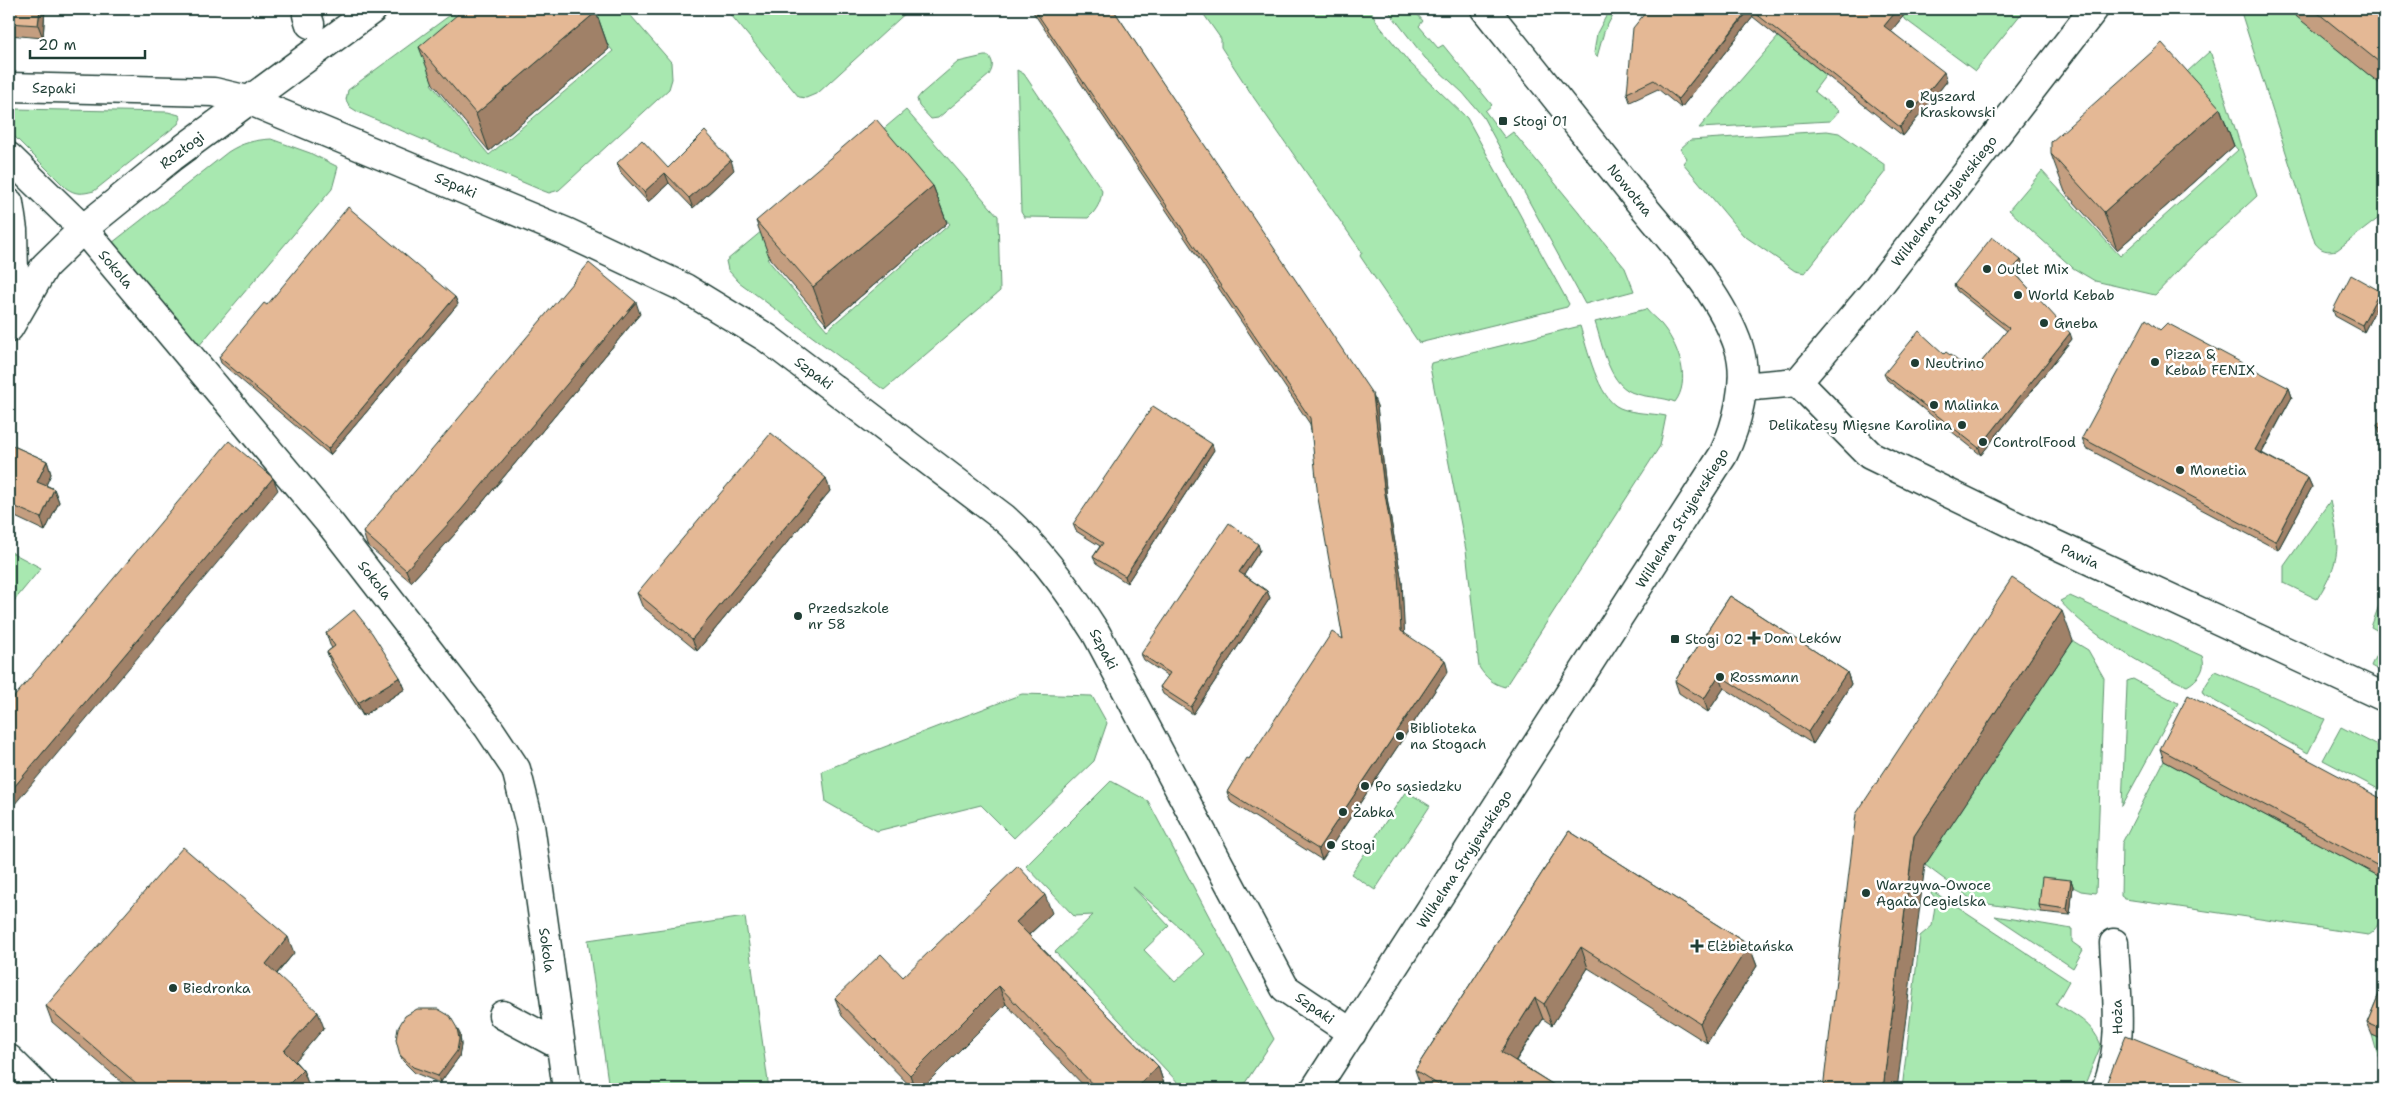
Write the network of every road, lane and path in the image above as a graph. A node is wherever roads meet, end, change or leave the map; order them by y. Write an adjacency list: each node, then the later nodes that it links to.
1 (373, 9): 5 (street, Rozłogi)
2 (1485, 9): 11 (street, Nowotna)
3 (2094, 9): 10 (street, Wilhelma Stryjewskiego)
4 (9, 87): 5 (street, Szpaki)
5 (248, 100): 8 (street, Rozłogi); 15 (street, Szpaki)
6 (9, 157): 8 (street, Sokola)
7 (9, 203): 9 (street, Rozłogi)
8 (83, 228): 9 (street, Rozłogi); 16 (street, Sokola)
9 (12, 321)
10 (1798, 382): 11 (street); 12 (street, Pawia)
11 (1742, 387): 15 (street, Wilhelma Stryjewskiego)
12 (2384, 697)
13 (2114, 943): 21 (street, Hoża)
14 (503, 1015): 16 (street)
15 (1352, 1033): 20 (street, Wilhelma Stryjewskiego)
16 (561, 1046): 19 (street, Sokola)
17 (9, 1059): 18 (street)
18 (38, 1089)
19 (567, 1089)
20 (1315, 1089)
21 (2106, 1089)

